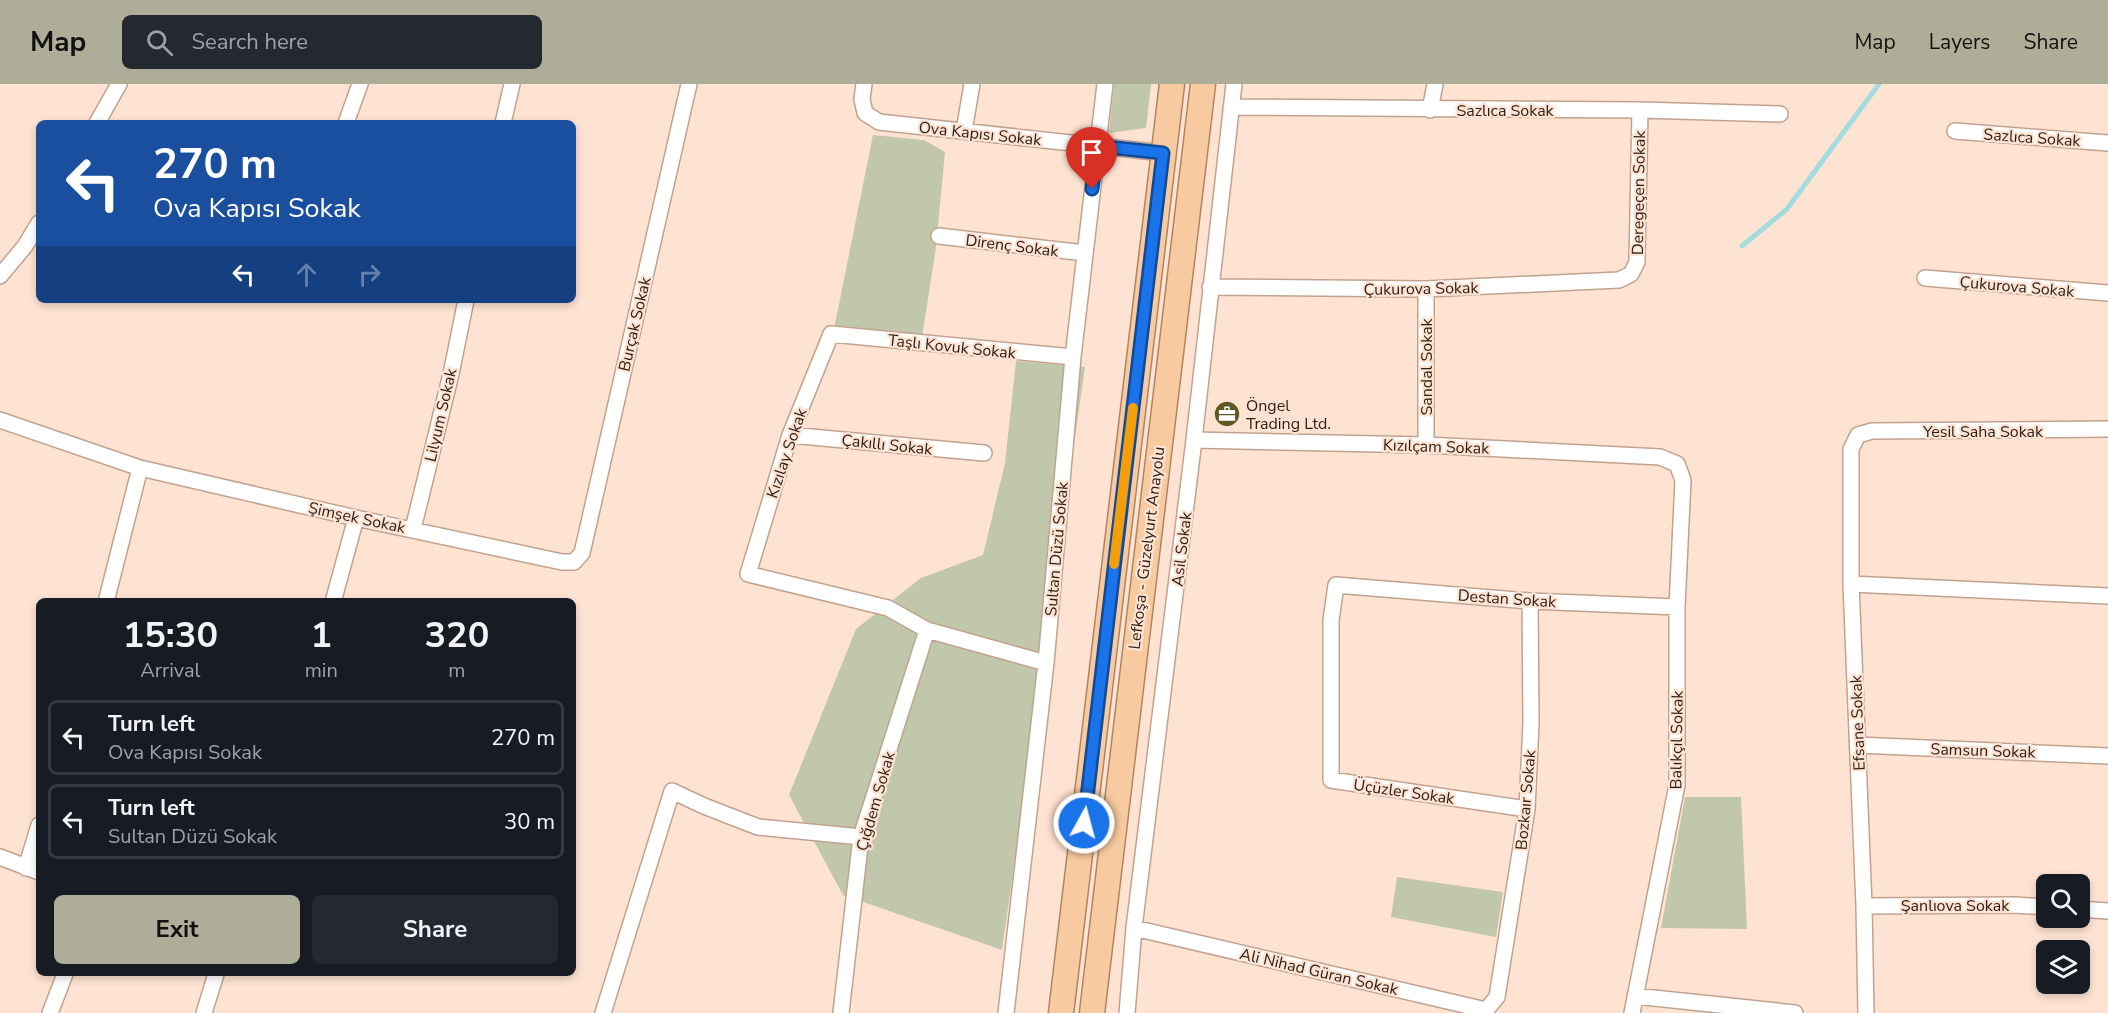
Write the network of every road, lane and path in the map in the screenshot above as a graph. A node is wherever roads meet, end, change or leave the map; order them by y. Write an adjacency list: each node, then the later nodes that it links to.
1 (119, 84): 16 (street)
2 (360, 84): 17 (street)
3 (512, 84): 18 (street)
4 (689, 84): 47 (street, Burçak Sokak)
5 (864, 84): 19 (street, Ova Kapısı Sokak)
6 (972, 84): 19 (street)
7 (1105, 84): 22 (street, Sultan Düzü Sokak)
8 (1172, 84): 23 (highway, Lefkoşa - Güzelyurt Anayolu)
9 (1203, 84): 79 (highway, Lefkoşa - Güzelyurt Anayolu)
10 (1234, 84): 12 (street, Asil Sokak)
11 (1435, 84): 13 (street)
12 (1231, 107): 13 (street, Sazlıca Sokak); 30 (street, Asil Sokak)
13 (1430, 110): 14 (street, Sazlıca Sokak)
14 (1640, 110): 15 (street, Sazlıca Sokak); 27 (street, Deregeçen Sokak)
15 (1780, 114)
16 (99, 120)
17 (347, 120)
18 (504, 120)
19 (964, 131): 22 (street, Ova Kapısı Sokak)
20 (1955, 131): 21 (street, Sazlıca Sokak)
21 (2108, 143)
22 (1098, 146): 23 (street, Ova Kapısı Sokak); 26 (street, Sultan Düzü Sokak)
23 (1163, 153): 78 (highway, Lefkoşa - Güzelyurt Anayolu)
24 (36, 228): 28 (street)
25 (939, 236): 26 (street, Direnç Sokak)
26 (1085, 253): 35 (street, Sultan Düzü Sokak)
27 (1631, 274): 31 (street, Çukurova Sokak)
28 (0, 276)
29 (1925, 278): 32 (street, Çukurova Sokak)
30 (1210, 288): 31 (street, Çukurova Sokak); 40 (street, Asil Sokak)
31 (1426, 289): 41 (street, Sandal Sokak)
32 (2108, 293)
33 (465, 303): 46 (street, Lilyum Sokak)
34 (831, 334): 35 (street, Taşlı Kovuk Sokak); 38 (street, Kızılay Sokak)
35 (1073, 357): 56 (street, Sultan Düzü Sokak)
36 (0, 420): 44 (street, Şimşek Sokak)
37 (2108, 429): 39 (street, Yesil Saha Sokak)
38 (790, 435): 42 (street, Çakıllı Sokak); 55 (street, Kızılay Sokak)
39 (1858, 435): 48 (street, Efsane Sokak)
40 (1194, 440): 41 (street, Kızılçam Sokak); 68 (street, Asil Sokak)
41 (1426, 445): 43 (street, Kızılçam Sokak)
42 (984, 453)
43 (1677, 464): 54 (street, Balıkçıl Sokak)
44 (140, 468): 45 (street, Şimşek Sokak); 51 (street)
45 (356, 518): 46 (street, Şimşek Sokak); 52 (street)
46 (413, 529): 47 (street, Şimşek Sokak)
47 (574, 562)
48 (1851, 584): 50 (street); 57 (street, Efsane Sokak)
49 (1336, 585): 53 (street, Destan Sokak); 59 (street, Üçüzler Sokak)
50 (2108, 596)
51 (107, 598)
52 (334, 598)
53 (1530, 601): 54 (street, Destan Sokak); 59 (street, Bozkaır Sokak)
54 (1677, 607): 71 (street, Balıkçıl Sokak)
55 (927, 630): 56 (street); 60 (street, Çığdem Sokak)
56 (1046, 663): 77 (street, Sultan Düzü Sokak)
57 (1858, 745): 58 (street, Samsun Sokak); 64 (street, Efsane Sokak)
58 (2108, 756)
59 (1527, 809): 72 (street, Bozkaır Sokak)
60 (861, 837): 75 (street); 76 (street, Çığdem Sokak)
61 (36, 844): 63 (street)
62 (0, 857): 63 (street)
63 (32, 870)
64 (1864, 906): 65 (street, Şanlıova Sokak); 83 (street, Efsane Sokak)
65 (2036, 906)
66 (2090, 910): 67 (street)
67 (2108, 911)
68 (1134, 928): 72 (street, Ali Nihad Güran Sokak); 80 (street, Asil Sokak)
69 (64, 976): 73 (street)
70 (215, 976): 74 (street)
71 (1635, 996): 81 (street, Balıkçıl Sokak); 82 (street)
72 (1497, 997)
73 (50, 1013)
74 (204, 1013)
75 (603, 1013)
76 (841, 1013)
77 (1006, 1013)
78 (1061, 1013)
79 (1092, 1013)
80 (1127, 1013)
81 (1632, 1013)
82 (1795, 1013)
83 (1866, 1013)

